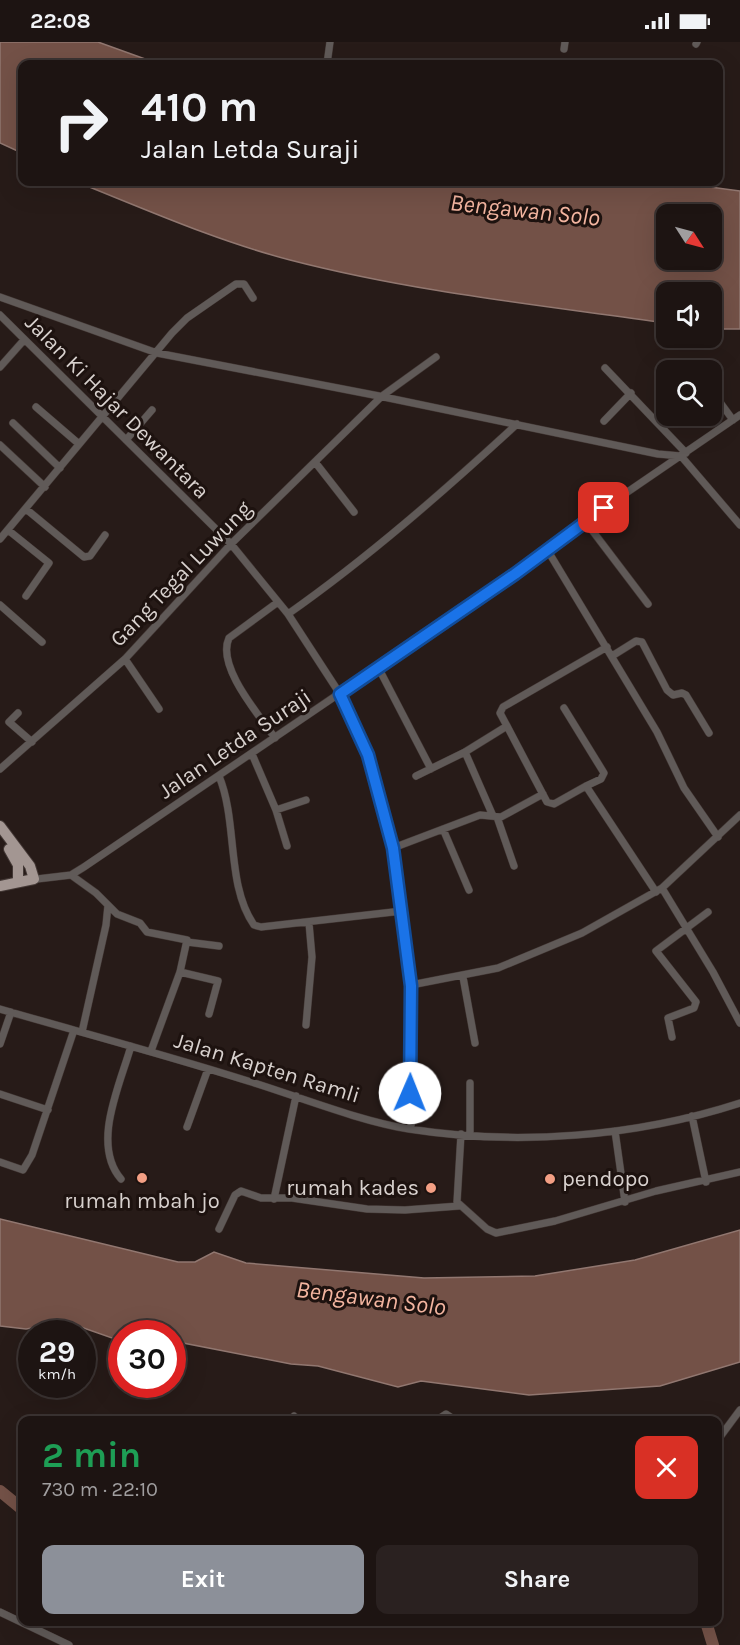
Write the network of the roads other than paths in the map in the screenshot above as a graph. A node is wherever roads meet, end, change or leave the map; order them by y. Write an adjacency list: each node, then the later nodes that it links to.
1 (330, 42): 2 (street)
2 (328, 60)
3 (0, 297): 7 (street)
4 (253, 298): 7 (street)
5 (0, 315): 6 (street, Jalan Ki Hajar Dewantara)
6 (24, 340): 9 (street); 17 (street, Jalan Ki Hajar Dewantara)
7 (157, 353): 12 (street); 17 (street)
8 (436, 357): 12 (street, Gang Tegal Luwung)
9 (0, 368)
10 (605, 368): 11 (street)
11 (631, 393): 19 (street); 25 (street)
12 (382, 396): 21 (street); 26 (street, Gang Tegal Luwung)
13 (722, 405): 18 (street)
14 (36, 407): 23 (street)
15 (152, 410): 22 (street)
16 (740, 415): 18 (street, Jalan Letda Suraji)
17 (102, 416): 22 (street, Jalan Ki Hajar Dewantara); 23 (street)
18 (733, 420): 25 (street, Jalan Letda Suraji)
19 (604, 421)
20 (13, 423): 27 (street)
21 (517, 424): 25 (street); 43 (street)
22 (126, 440): 37 (street, Jalan Ki Hajar Dewantara)
23 (79, 444): 27 (street)
24 (0, 445): 28 (street)
25 (684, 454): 31 (street, Jalan Letda Suraji); 32 (street)
26 (315, 462): 30 (street); 37 (street, Gang Tegal Luwung)
27 (60, 468): 28 (street)
28 (45, 487): 29 (street)
29 (26, 509): 34 (street); 35 (street)
30 (354, 512)
31 (585, 521): 38 (street, Jalan Letda Suraji); 41 (street)
32 (740, 525)
33 (0, 527): 34 (street)
34 (7, 532): 36 (street); 39 (street)
35 (105, 535)
36 (0, 539)
37 (231, 544): 40 (street, Jalan Ki Hajar Dewantara); 47 (street, Gang Tegal Luwung)
38 (548, 551): 45 (street); 48 (street, Jalan Letda Suraji)
39 (26, 596)
40 (278, 602): 43 (street, Jalan Ki Hajar Dewantara); 55 (street)
41 (648, 604)
42 (2, 609): 44 (street)
43 (288, 614): 49 (street, Jalan Ki Hajar Dewantara)
44 (42, 642)
45 (608, 647): 46 (street); 53 (street)
46 (612, 656): 54 (street); 72 (street)
47 (125, 659): 51 (street); 56 (street, Gang Tegal Luwung)
48 (378, 668): 49 (street, Jalan Letda Suraji); 60 (street)
49 (340, 694): 55 (street, Jalan Letda Suraji); 74 (street, Jalan Ki Hajar Dewantara)
50 (564, 708): 63 (street)
51 (159, 709)
52 (18, 713): 56 (street)
53 (507, 726): 57 (street); 64 (street)
54 (709, 734)
55 (275, 738): 58 (street, Jalan Letda Suraji)
56 (32, 742): 59 (street, Gang Tegal Luwung)
57 (465, 752): 60 (street); 68 (street)
58 (252, 754): 61 (street, Jalan Letda Suraji); 66 (street)
59 (0, 769)
60 (431, 769): 62 (street)
61 (219, 776): 77 (street, Jalan Letda Suraji); 86 (street)
62 (416, 776)
63 (586, 786): 64 (street); 82 (street)
64 (543, 794): 68 (street)
65 (306, 800): 66 (street)
66 (276, 810): 73 (street)
67 (740, 815): 72 (street)
68 (495, 816): 70 (street); 76 (street)
69 (0, 826): 75 (main road)
70 (443, 829): 74 (street); 81 (street)
71 (0, 836): 75 (main road)
72 (718, 837): 82 (street)
73 (287, 846)
74 (393, 848): 84 (street, Jalan Ki Hajar Dewantara)
75 (22, 865): 78 (main road); 79 (main road)
76 (514, 866)
77 (73, 874): 78 (street, Jalan Letda Suraji); 83 (street)
78 (36, 879): 79 (main road)
79 (18, 882): 80 (main road)
80 (0, 886)
81 (469, 890)
82 (659, 890): 87 (street); 91 (street)
83 (108, 905): 88 (street); 98 (street)
84 (402, 911): 86 (street); 92 (street, Jalan Ki Hajar Dewantara)
85 (708, 912): 87 (street)
86 (309, 923): 97 (street)
87 (688, 929): 96 (street); 99 (street)
88 (187, 942): 89 (street); 90 (street)
89 (219, 946)
90 (180, 972): 95 (street); 103 (street)
91 (463, 977): 92 (street); 100 (street)
92 (411, 986): 112 (street, Jalan Ki Hajar Dewantara)
93 (0, 1009): 94 (street, Jalan Kapten Ramli)
94 (11, 1012): 98 (street, Jalan Kapten Ramli); 101 (street)
95 (209, 1014)
96 (740, 1023)
97 (306, 1025)
98 (78, 1031): 102 (street, Jalan Kapten Ramli); 109 (street)
99 (672, 1037)
100 (474, 1043)
101 (0, 1044)
102 (131, 1046): 103 (street, Jalan Kapten Ramli); 118 (street)
103 (152, 1051): 104 (street, Jalan Kapten Ramli)
104 (208, 1069): 107 (street, Jalan Kapten Ramli); 111 (street)
105 (470, 1083): 115 (street)
106 (0, 1094): 109 (street)
107 (296, 1096): 112 (street, Jalan Kapten Ramli); 120 (street)
108 (740, 1104): 110 (street, Jalan Kapten Ramli)
109 (48, 1110): 116 (street)
110 (692, 1116): 113 (street, Jalan Kapten Ramli); 119 (street)
111 (188, 1127)
112 (411, 1129): 114 (street, Jalan Kapten Ramli)
113 (615, 1131): 115 (street, Jalan Kapten Ramli); 121 (street)
114 (461, 1134): 115 (street, Jalan Kapten Ramli); 122 (street)
115 (470, 1134)
116 (0, 1162)
117 (740, 1172): 119 (street)
118 (121, 1179)
119 (706, 1182): 121 (street)
120 (274, 1199): 122 (street); 123 (street)
121 (625, 1202): 122 (street)
122 (459, 1206)
123 (219, 1229)
124 (740, 1410): 125 (street)
125 (722, 1434)
126 (0, 1612): 127 (street)
127 (18, 1621)
128 (29, 1626): 129 (street)
129 (69, 1645)

